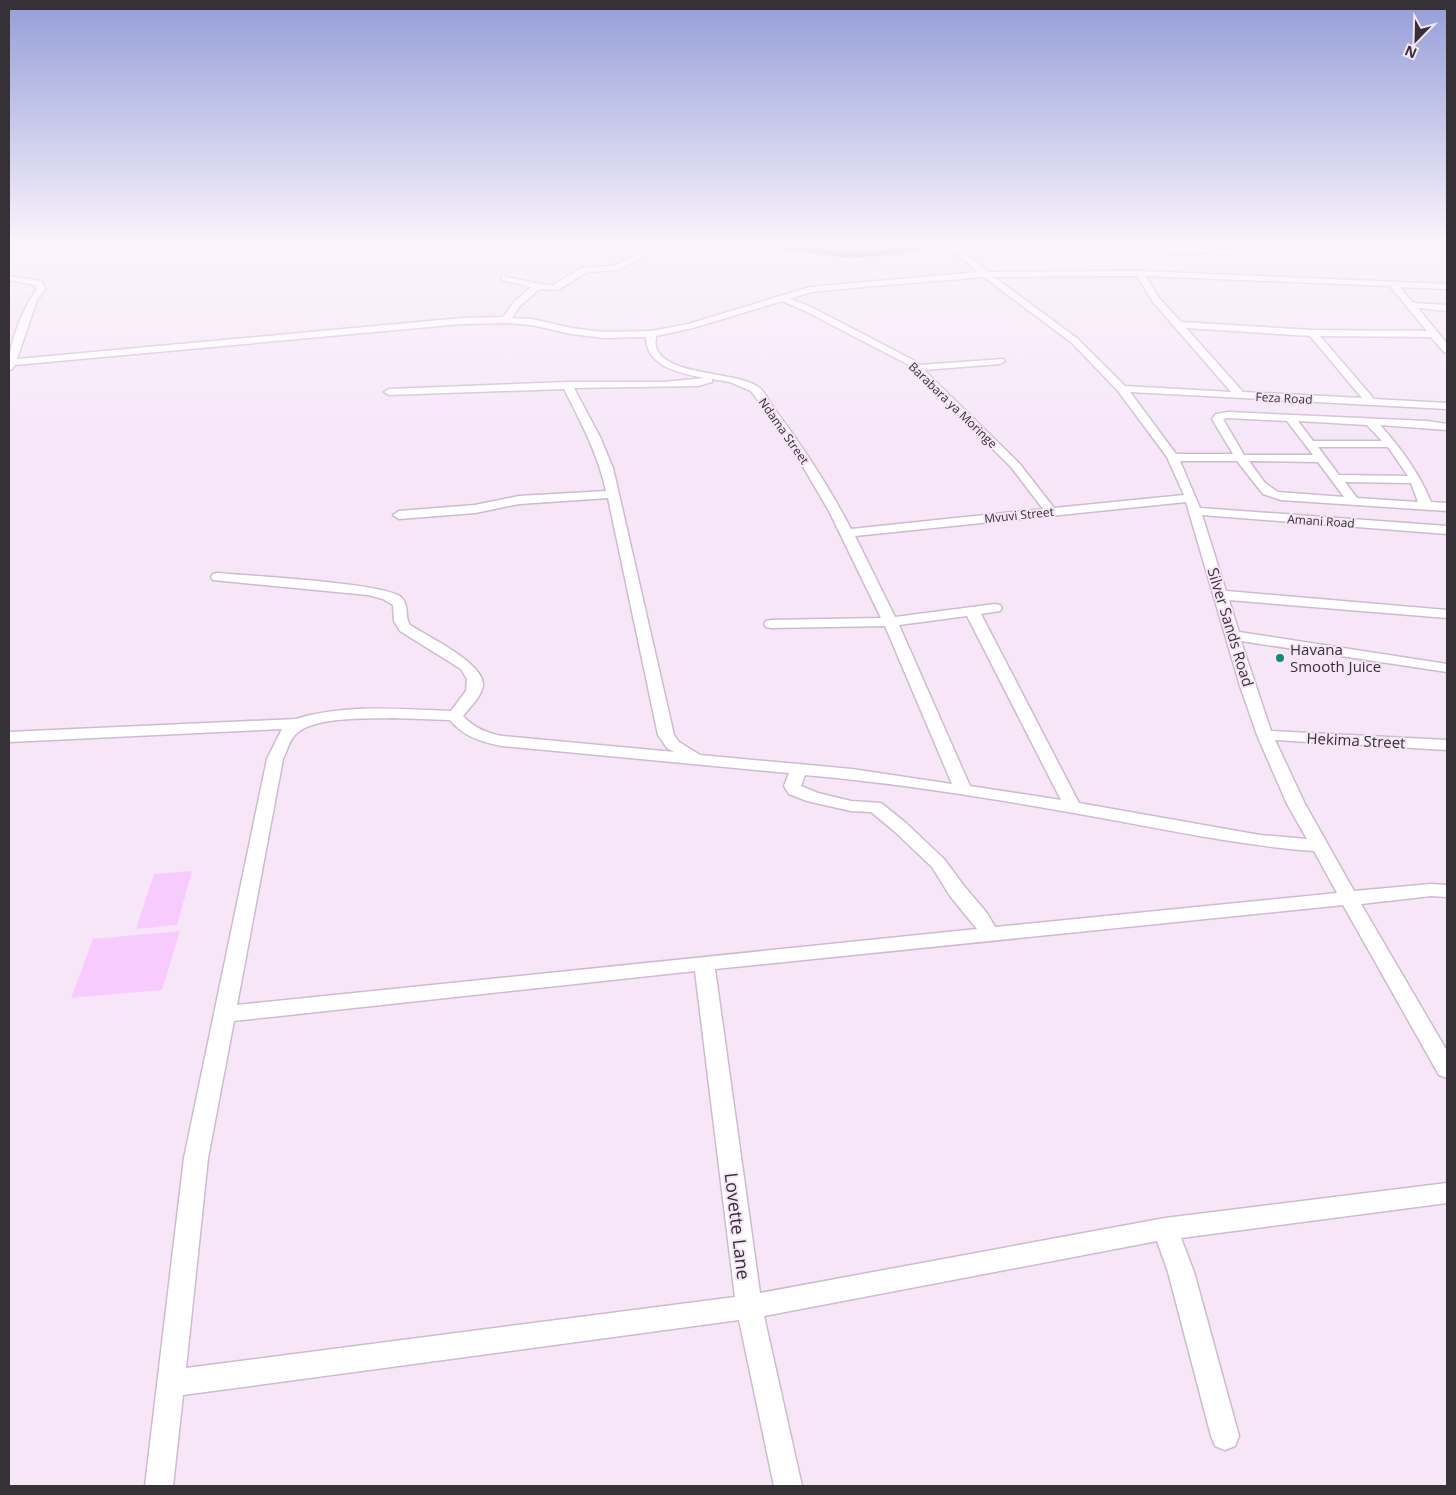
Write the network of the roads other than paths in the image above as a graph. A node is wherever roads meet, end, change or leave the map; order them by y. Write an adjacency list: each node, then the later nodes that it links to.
1 (29, 312): 15 (street)
2 (511, 312): 8 (street)
3 (736, 312): 11 (street)
4 (813, 312): 16 (street, Barabara ya Moringe)
5 (1036, 312): 19 (street, Silver Sands Road)
6 (1168, 312): 9 (street)
7 (1415, 312): 12 (street)
8 (506, 320): 11 (street); 15 (street)
9 (1179, 325): 10 (street); 21 (street)
10 (1313, 332): 12 (street); 22 (street)
11 (651, 334): 17 (street, Ndama Street)
12 (1434, 334): 13 (street)
13 (1447, 350)
14 (1000, 361): 16 (street)
15 (10, 365)
16 (916, 368): 39 (street, Barabara ya Moringe)
17 (713, 377): 18 (street); 42 (street, Ndama Street)
18 (567, 386): 20 (street); 34 (street)
19 (1122, 389): 21 (street, Feza Road); 29 (street, Silver Sands Road)
20 (389, 392)
21 (1240, 395): 22 (street, Feza Road)
22 (1371, 402): 23 (street, Feza Road)
23 (1447, 406)
24 (1291, 418): 25 (street); 27 (street); 30 (street)
25 (1371, 422): 26 (street); 28 (street)
26 (1447, 427)
27 (1310, 444): 28 (street); 31 (street)
28 (1391, 444): 33 (street)
29 (1173, 457): 30 (street); 36 (street, Silver Sands Road)
30 (1241, 458): 31 (street); 35 (street)
31 (1322, 459): 32 (street)
32 (1336, 478): 33 (street); 35 (street)
33 (1416, 480): 37 (street)
34 (612, 494): 40 (street); 57 (street)
35 (1354, 502): 37 (street)
36 (1193, 504): 39 (street, Mvuvi Street); 41 (street, Amani Road); 44 (street, Silver Sands Road)
37 (1426, 506): 38 (street)
38 (1447, 507)
39 (1051, 512): 42 (street, Mvuvi Street)
40 (399, 516)
41 (1447, 530)
42 (848, 533): 48 (street)
43 (218, 577): 52 (street)
44 (1221, 595): 47 (street); 50 (street, Silver Sands Road)
45 (995, 608): 46 (street)
46 (972, 611): 48 (street); 60 (street)
47 (1447, 614)
48 (890, 622): 49 (street); 59 (street)
49 (771, 624)
50 (1233, 635): 51 (street); 54 (street, Silver Sands Road)
51 (1447, 668)
52 (455, 716): 53 (street); 57 (street)
53 (297, 724): 55 (street); 66 (street)
54 (1265, 735): 56 (street, Hekima Street); 61 (street, Silver Sands Road)
55 (9, 737)
56 (1447, 745)
57 (700, 759): 58 (street)
58 (799, 769): 59 (street); 64 (street)
59 (963, 790): 60 (street)
60 (1073, 807): 61 (street)
61 (1321, 846): 63 (street, Silver Sands Road)
62 (1447, 891): 63 (street)
63 (1349, 899): 64 (street); 67 (street, Silver Sands Road)
64 (990, 935): 65 (street)
65 (704, 963): 66 (street); 70 (street, Lovette Lane)
66 (226, 1014): 71 (street)
67 (1447, 1069)
68 (1447, 1193): 69 (street)
69 (1165, 1229): 70 (street); 72 (street)
70 (749, 1307): 71 (street); 74 (street, Lovette Lane)
71 (170, 1383): 73 (street)
72 (1225, 1436)
73 (160, 1486)
74 (788, 1486)

